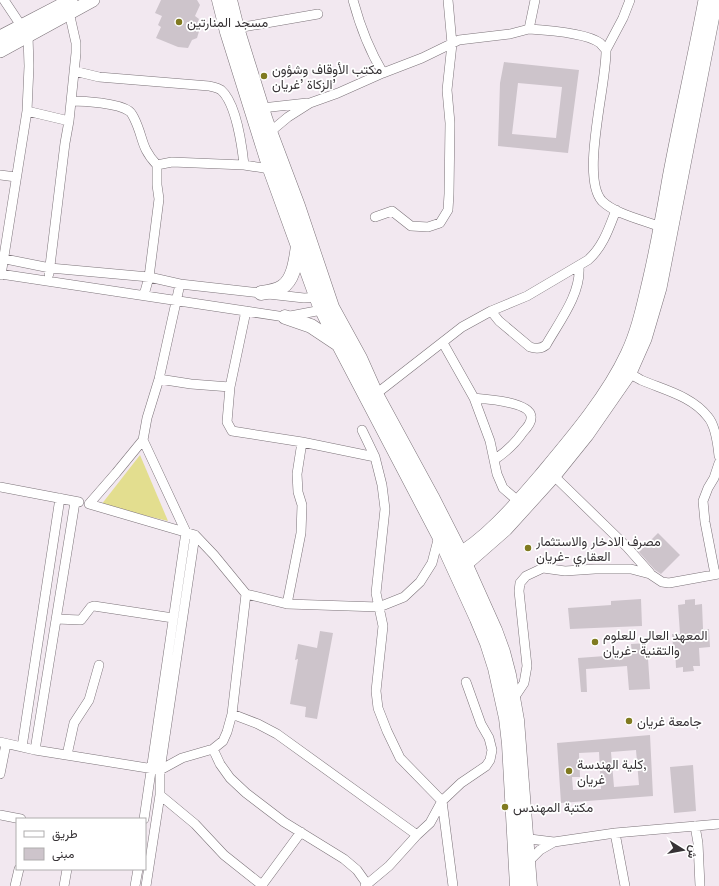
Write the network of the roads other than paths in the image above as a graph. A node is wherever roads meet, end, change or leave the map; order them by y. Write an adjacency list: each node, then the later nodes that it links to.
1 (4, 0): 15 (street)
2 (92, 0): 11 (main road)
3 (219, 0): 31 (main road)
4 (230, 0): 13 (main road)
5 (448, 0): 17 (street)
6 (534, 0): 14 (street)
7 (630, 0): 18 (street)
8 (705, 0): 28 (main road)
9 (716, 0): 28 (main road)
10 (356, 1): 21 (street)
11 (74, 5): 15 (main road); 20 (street)
12 (318, 14): 13 (street)
13 (237, 28): 24 (main road)
14 (529, 29): 17 (street); 18 (street)
15 (24, 31): 16 (main road); 19 (main road); 25 (street)
16 (0, 36)
17 (452, 44): 21 (street); 35 (street)
18 (606, 50): 34 (street)
19 (0, 51)
20 (74, 70): 22 (street); 30 (street)
21 (383, 73): 23 (street)
22 (71, 102): 26 (street); 29 (street)
23 (310, 103): 24 (street); 27 (street)
24 (262, 108): 27 (main road)
25 (27, 111): 26 (street); 33 (street)
26 (69, 121): 40 (street)
27 (270, 132): 48 (main road)
28 (681, 148): 36 (main road); 54 (main road)
29 (157, 165): 30 (street); 42 (street)
30 (244, 165): 31 (street)
31 (270, 169): 37 (main road)
32 (0, 175): 33 (street)
33 (16, 177): 38 (street)
34 (616, 210): 36 (street); 39 (street)
35 (376, 218)
36 (661, 226): 54 (main road)
37 (298, 246): 45 (main road); 48 (main road)
38 (2, 259): 40 (street); 41 (street)
39 (579, 267): 50 (street); 50 (street)
40 (50, 268): 42 (street); 43 (street)
41 (0, 275): 43 (street)
42 (149, 277): 44 (street); 46 (street)
43 (48, 281): 46 (street)
44 (180, 284): 45 (street); 47 (street)
45 (261, 293): 48 (street)
46 (144, 295): 47 (street)
47 (177, 300): 49 (street); 55 (street)
48 (325, 303): 51 (street); 53 (main road); 57 (main road)
49 (246, 310): 51 (street); 56 (street)
50 (491, 311): 52 (street)
51 (285, 317): 53 (main road)
52 (443, 342): 57 (street); 58 (street)
53 (338, 345): 74 (main road)
54 (625, 371): 62 (street); 66 (main road); 69 (main road)
55 (159, 379): 56 (street); 60 (street)
56 (230, 387): 61 (street)
57 (376, 394): 75 (main road)
58 (474, 398): 64 (street); 64 (street)
59 (362, 430): 63 (street)
60 (143, 440): 71 (street); 72 (street)
61 (302, 442): 63 (street); 79 (street)
62 (719, 456)
63 (375, 457): 80 (street)
64 (494, 460): 69 (street)
65 (719, 463): 77 (street)
66 (554, 476): 75 (main road); 76 (street)
67 (0, 488): 68 (street)
68 (60, 498): 70 (street); 88 (street)
69 (518, 501): 75 (main road)
70 (75, 502): 71 (street); 81 (street)
71 (89, 504): 72 (street)
72 (186, 532): 73 (street); 82 (street)
73 (195, 536): 78 (street); 92 (street)
74 (439, 536): 75 (main road); 80 (street)
75 (458, 562): 85 (main road); 104 (main road)
76 (650, 574): 77 (street); 85 (street)
77 (717, 574)
78 (246, 594): 79 (street); 86 (street)
79 (287, 604): 80 (street)
80 (379, 608): 95 (street)
81 (56, 618): 82 (street); 90 (street)
82 (174, 618): 92 (street)
83 (99, 665): 91 (street)
84 (466, 682): 95 (street)
85 (514, 698): 104 (main road)
86 (232, 714): 89 (street); 103 (street)
87 (3, 743): 88 (street); 93 (street)
88 (22, 747): 90 (street)
89 (213, 749): 92 (street); 101 (street)
90 (35, 750): 91 (street)
91 (67, 754): 92 (street)
92 (156, 769): 94 (street); 98 (street)
93 (0, 774)
94 (160, 795): 114 (street); 115 (street)
95 (442, 800): 103 (street); 116 (street)
96 (0, 815): 97 (street)
97 (16, 818)
98 (144, 818)
99 (719, 824): 100 (street)
100 (695, 826): 102 (street); 120 (street)
101 (301, 832): 110 (street); 115 (street)
102 (616, 833): 105 (street); 119 (street)
103 (417, 835): 110 (street)
104 (521, 838): 105 (street); 106 (main road); 117 (main road)
105 (554, 842): 106 (street)
106 (528, 862): 118 (main road)
107 (19, 870): 111 (street)
108 (66, 870): 112 (street)
109 (138, 870): 113 (street)
110 (366, 885)
111 (14, 886)
112 (64, 886)
113 (135, 886)
114 (146, 886)
115 (263, 886)
116 (453, 886)
117 (517, 886)
118 (530, 886)
119 (625, 886)
120 (700, 886)

